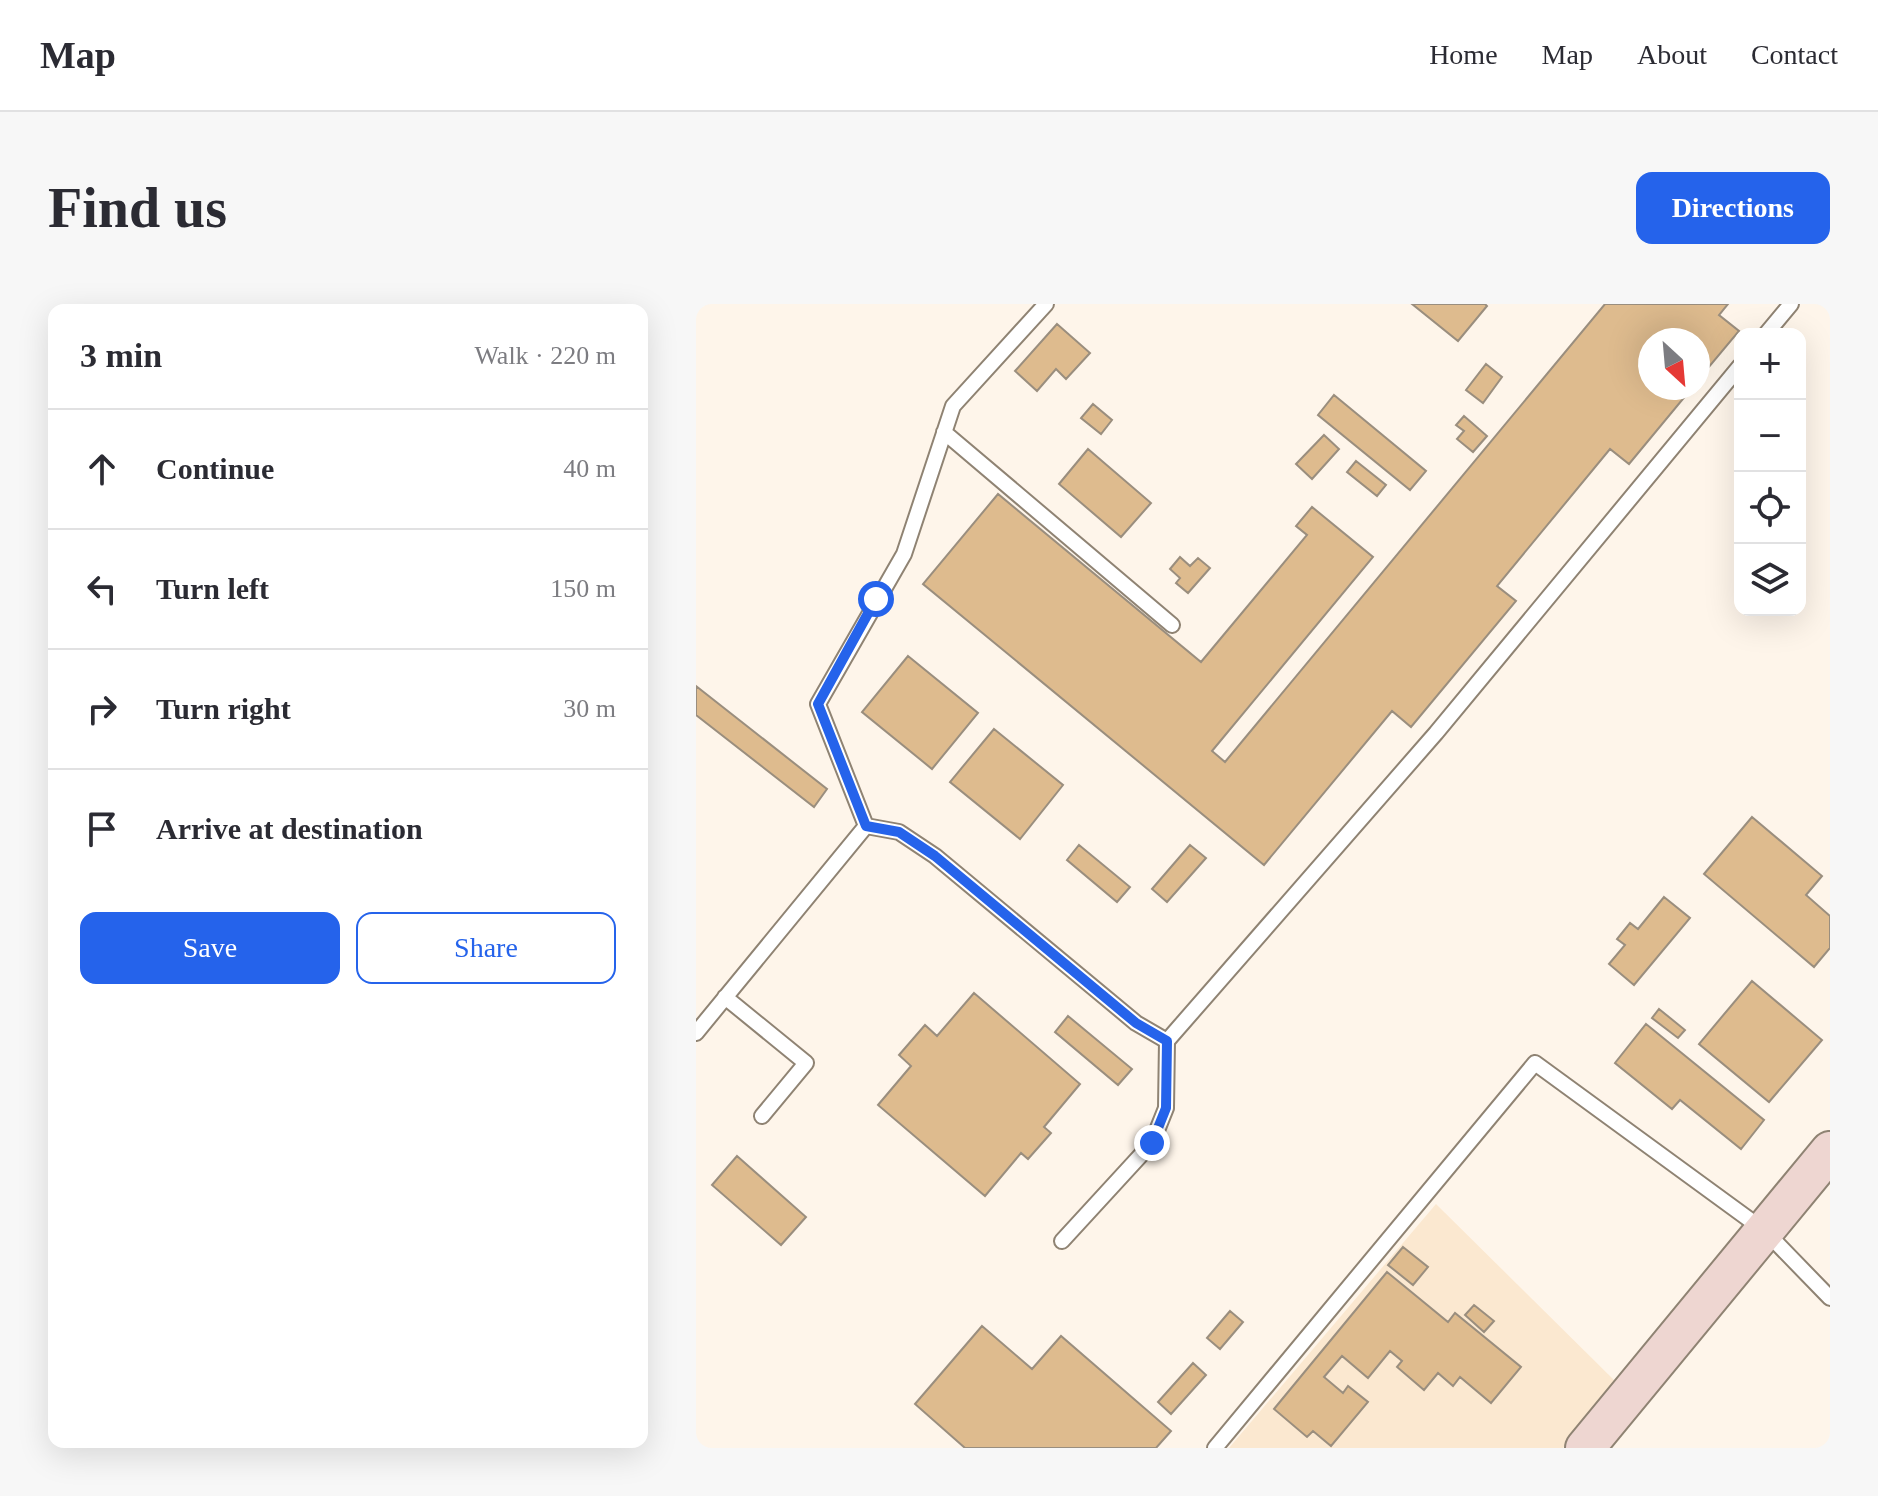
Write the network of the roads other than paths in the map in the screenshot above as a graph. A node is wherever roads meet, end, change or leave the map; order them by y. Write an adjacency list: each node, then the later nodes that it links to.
1 (1046, 304): 5 (lane)
2 (1791, 304): 3 (lane)
3 (1771, 328)
4 (1734, 373): 10 (lane)
5 (944, 432): 6 (lane); 7 (lane)
6 (1172, 625)
7 (866, 826): 8 (lane); 10 (lane)
8 (725, 997): 9 (lane); 11 (lane)
9 (696, 1033)
10 (1167, 1041): 14 (lane)
11 (762, 1116)
12 (1830, 1151): 13 (street)
13 (1765, 1231): 15 (lane); 16 (lane); 17 (street)
14 (1062, 1241)
15 (1830, 1298)
16 (1215, 1448)
17 (1585, 1448)

